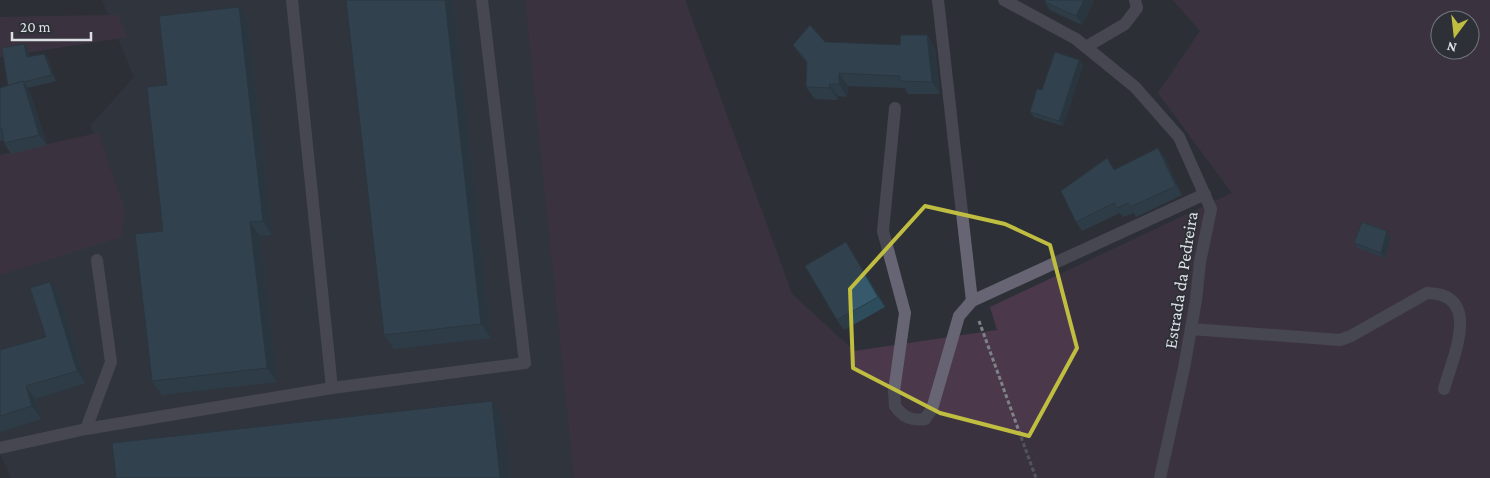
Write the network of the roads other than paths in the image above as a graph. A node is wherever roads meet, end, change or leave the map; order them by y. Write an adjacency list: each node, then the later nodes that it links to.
1 (292, 0): 12 (street)
2 (482, 0): 12 (street)
3 (938, 0): 10 (street)
4 (1004, 0): 6 (street, Estrada da Pedreira)
5 (1135, 0): 6 (street)
6 (1086, 47): 8 (street, Estrada da Pedreira)
7 (895, 108): 10 (street)
8 (1204, 194): 10 (street); 11 (street, Estrada da Pedreira)
9 (97, 260): 14 (street)
10 (972, 301)
11 (1191, 329): 13 (street); 16 (street, Estrada da Pedreira)
12 (332, 388): 14 (street)
13 (1444, 389)
14 (86, 428): 15 (street)
15 (0, 448)
16 (1160, 478)

